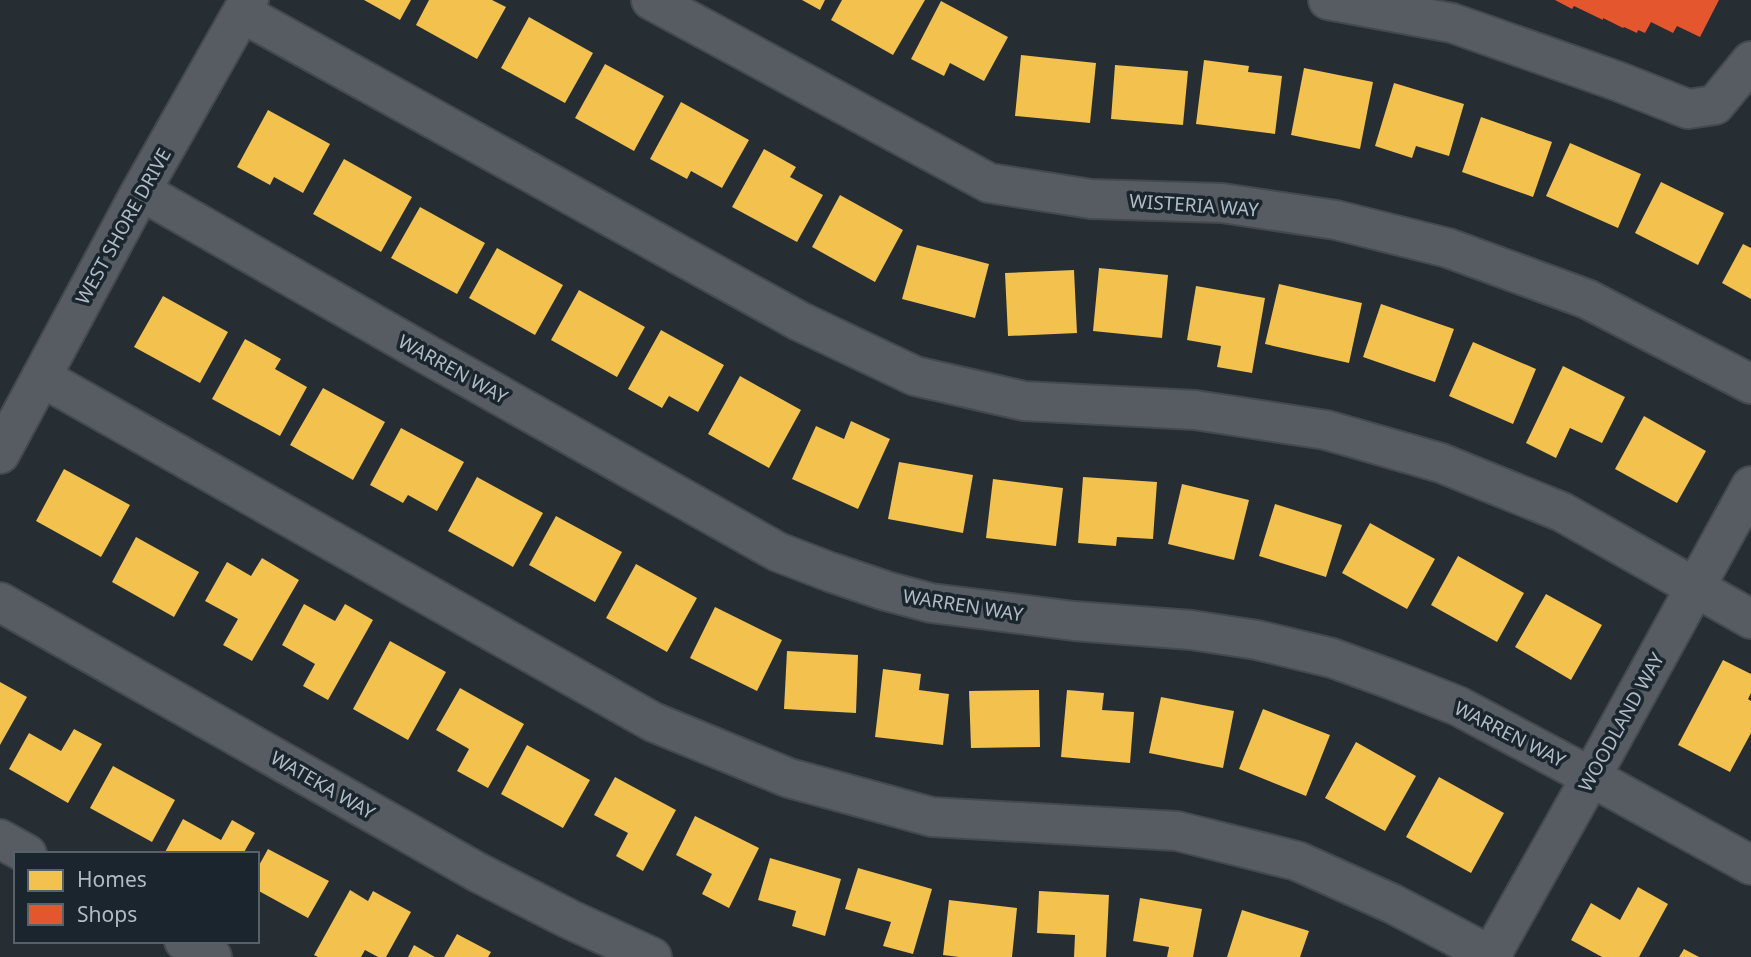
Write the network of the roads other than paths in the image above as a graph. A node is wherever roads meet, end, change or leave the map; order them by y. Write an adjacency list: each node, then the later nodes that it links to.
1 (651, 0): 7 (street, WISTERIA WAY)
2 (1328, 0): 4 (street)
3 (246, 6): 5 (street, WEST SHORE DRIVE); 10 (street)
4 (1751, 61)
5 (141, 191): 6 (street, WEST SHORE DRIVE); 13 (street, WARREN WAY)
6 (41, 377): 8 (street, WEST SHORE DRIVE); 18 (street)
7 (1751, 384)
8 (0, 454)
9 (1751, 486): 10 (street, WOODLAND WAY)
10 (1695, 588): 12 (street); 13 (street, WOODLAND WAY)
11 (0, 602): 20 (street, WATEKA WAY)
12 (1751, 619)
13 (1591, 777): 16 (street, WARREN WAY); 18 (street, WOODLAND WAY)
14 (0, 839): 15 (street)
15 (23, 852)
16 (1751, 865)
17 (188, 943): 19 (street)
18 (1492, 956)
19 (212, 957)
20 (652, 957)

